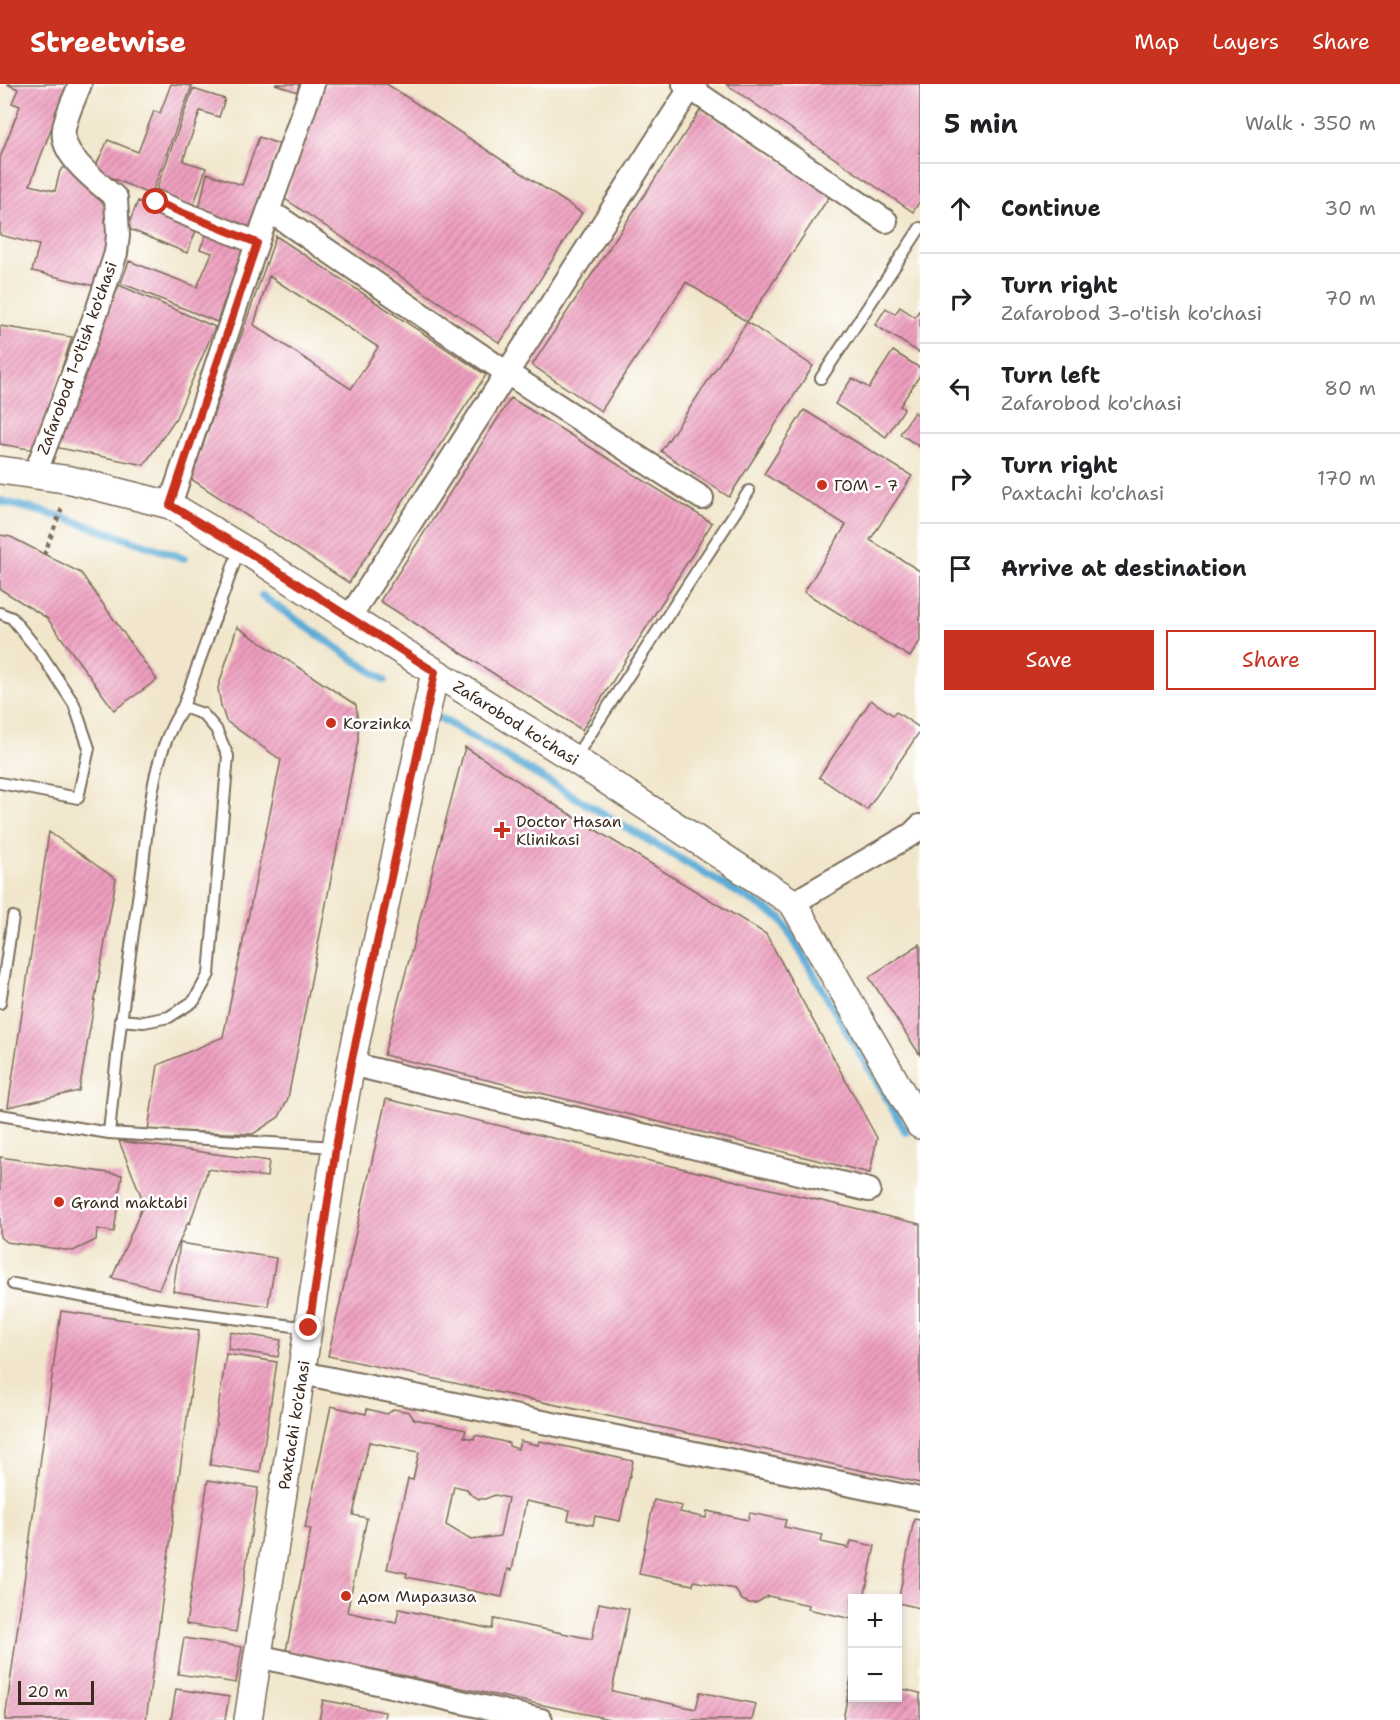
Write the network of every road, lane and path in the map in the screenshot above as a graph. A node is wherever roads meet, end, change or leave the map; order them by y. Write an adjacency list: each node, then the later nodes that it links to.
1 (80, 84): 12 (street, Zafarobod 1-o'tish ko'chasi)
2 (313, 84): 8 (street)
3 (689, 85): 6 (street); 9 (street)
4 (156, 202): 8 (street)
5 (280, 218): 9 (street)
6 (886, 221)
7 (920, 228): 10 (lane)
8 (257, 243): 16 (street)
9 (507, 373): 15 (street); 20 (street)
10 (821, 378)
11 (0, 470): 12 (street, Zafarobod ko'chasi)
12 (34, 474): 13 (street, Zafarobod ko'chasi)
13 (71, 480): 16 (street, Zafarobod ko'chasi); 18 (path)
14 (749, 491): 23 (lane)
15 (702, 498)
16 (170, 505): 17 (street, Zafarobod ko'chasi)
17 (240, 547): 20 (street, Zafarobod ko'chasi); 22 (lane)
18 (44, 555)
19 (0, 613): 24 (lane)
20 (349, 618): 21 (street, Zafarobod ko'chasi)
21 (435, 672): 23 (street, Zafarobod ko'chasi); 30 (street, Paxtachi ko'chasi)
22 (183, 706): 29 (lane); 29 (lane)
23 (574, 759): 26 (street, Zafarobod ko'chasi)
24 (0, 783)
25 (920, 826): 26 (street)
26 (793, 903): 32 (street, Zafarobod ko'chasi)
27 (13, 917): 28 (lane)
28 (0, 1003)
29 (120, 1020): 33 (lane)
30 (351, 1064): 34 (street, Paxtachi ko'chasi); 35 (street)
31 (0, 1115): 33 (lane)
32 (920, 1125)
33 (109, 1133): 34 (lane)
34 (336, 1147): 37 (street, Paxtachi ko'chasi)
35 (869, 1190)
36 (12, 1284): 37 (lane)
37 (309, 1328): 38 (street, Paxtachi ko'chasi)
38 (302, 1373): 39 (street); 40 (street, Paxtachi ko'chasi)
39 (920, 1499)
40 (258, 1656): 41 (street, Paxtachi ko'chasi); 42 (street)
41 (248, 1720)
42 (541, 1720)

